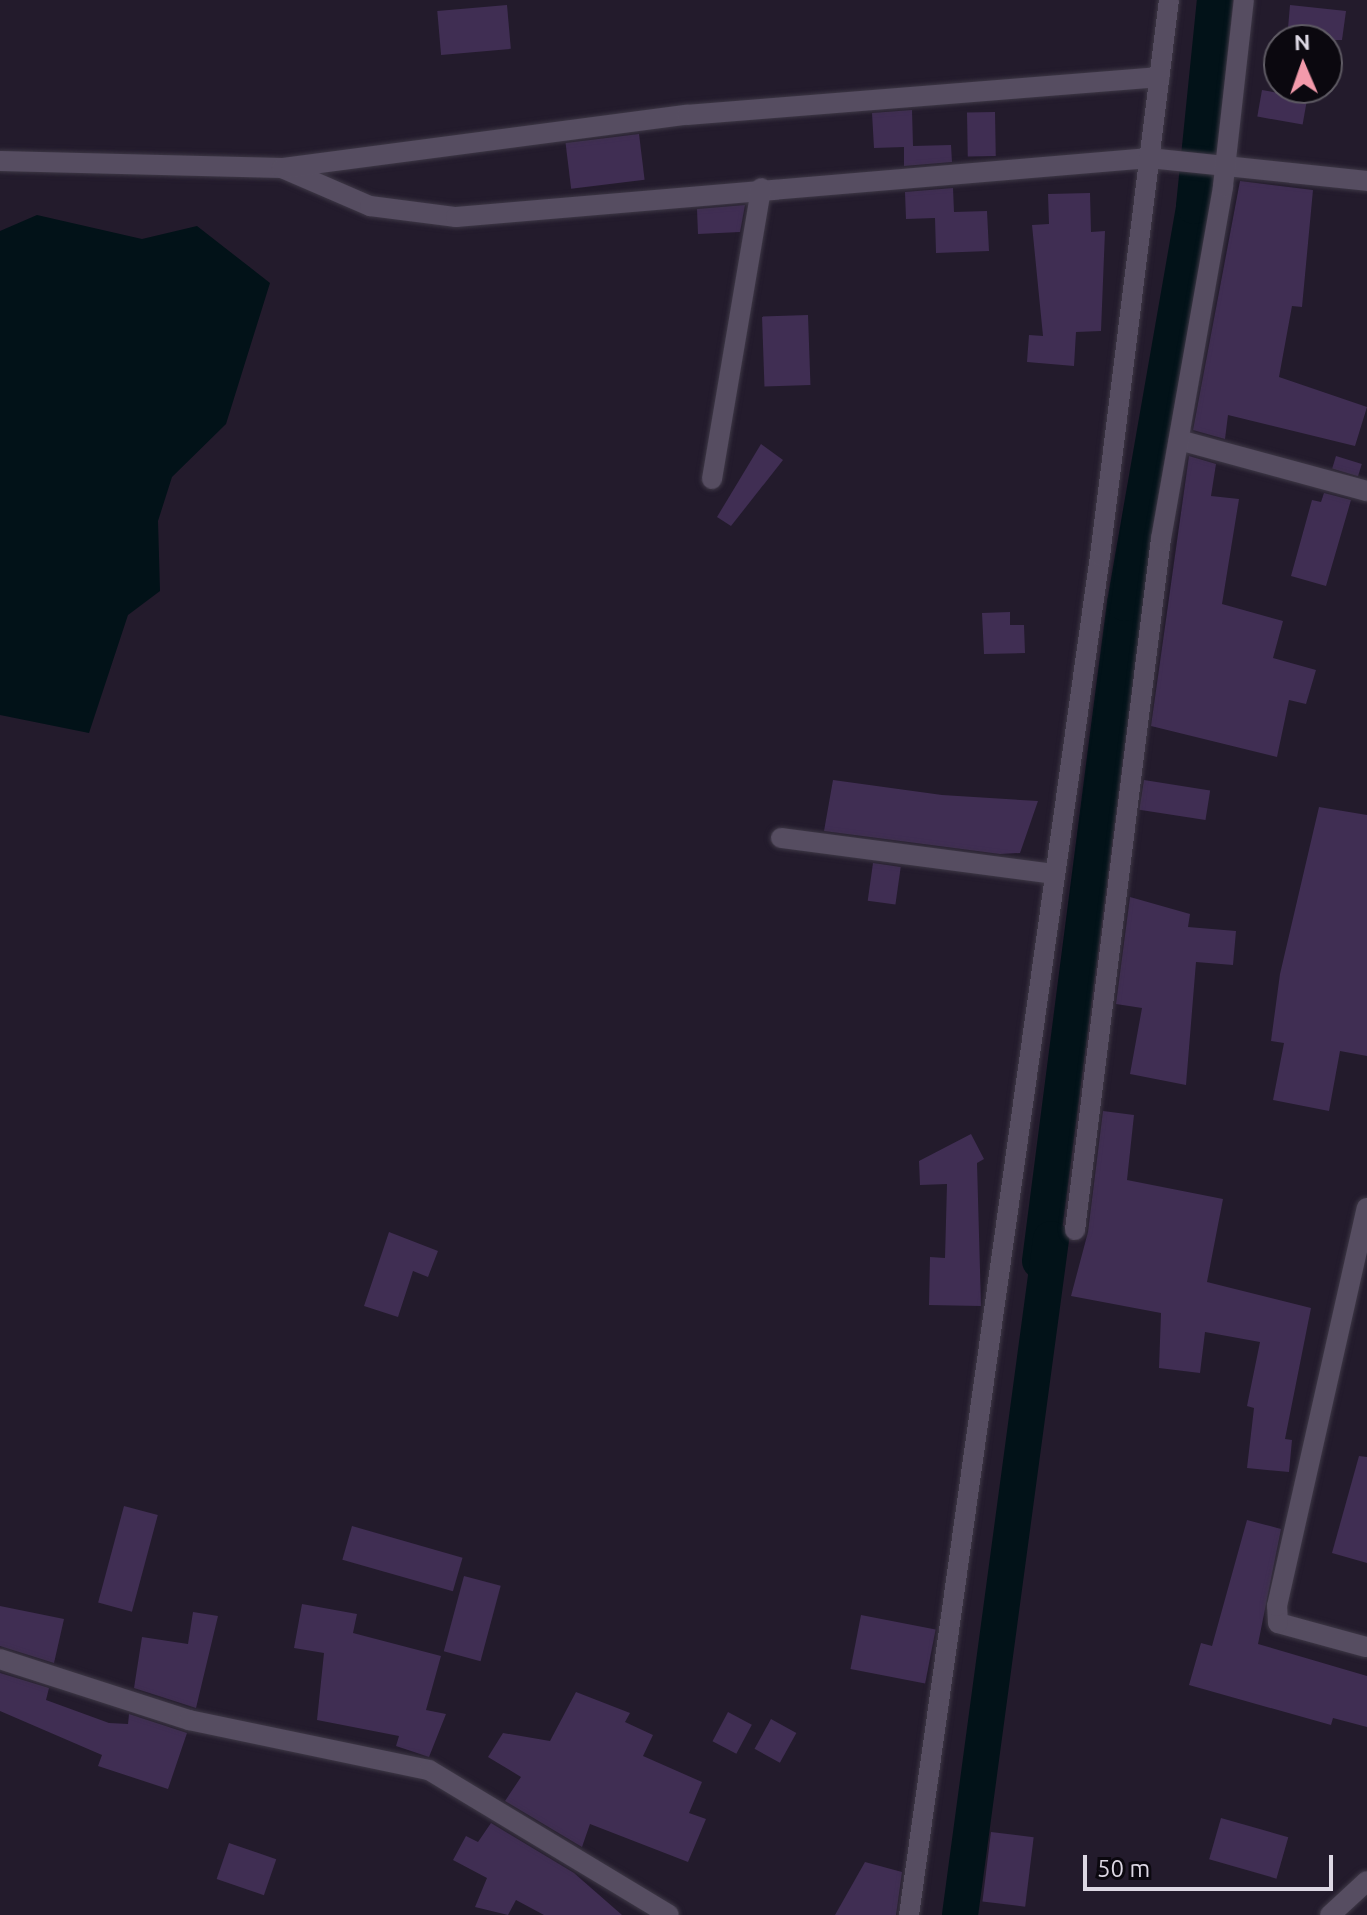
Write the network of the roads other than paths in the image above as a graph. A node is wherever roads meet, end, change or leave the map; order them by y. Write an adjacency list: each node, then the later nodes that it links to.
1 (1169, 0): 3 (street)
2 (1244, 0): 6 (street)
3 (1159, 77): 4 (street); 7 (street)
4 (1149, 158): 6 (street); 9 (street); 14 (street)
5 (0, 161): 7 (street)
6 (1226, 162): 8 (street); 10 (street)
7 (282, 168): 9 (street)
8 (1367, 181)
9 (761, 188): 11 (street)
10 (1179, 440): 12 (street); 16 (street)
11 (712, 479)
12 (1367, 491)
13 (781, 838): 14 (street)
14 (1055, 874): 21 (street)
15 (1367, 1208): 17 (street)
16 (1075, 1230)
17 (1366, 1647)
18 (0, 1659): 20 (street)
19 (1367, 1881): 22 (street)
20 (669, 1915)
21 (909, 1915)
22 (1330, 1915)

